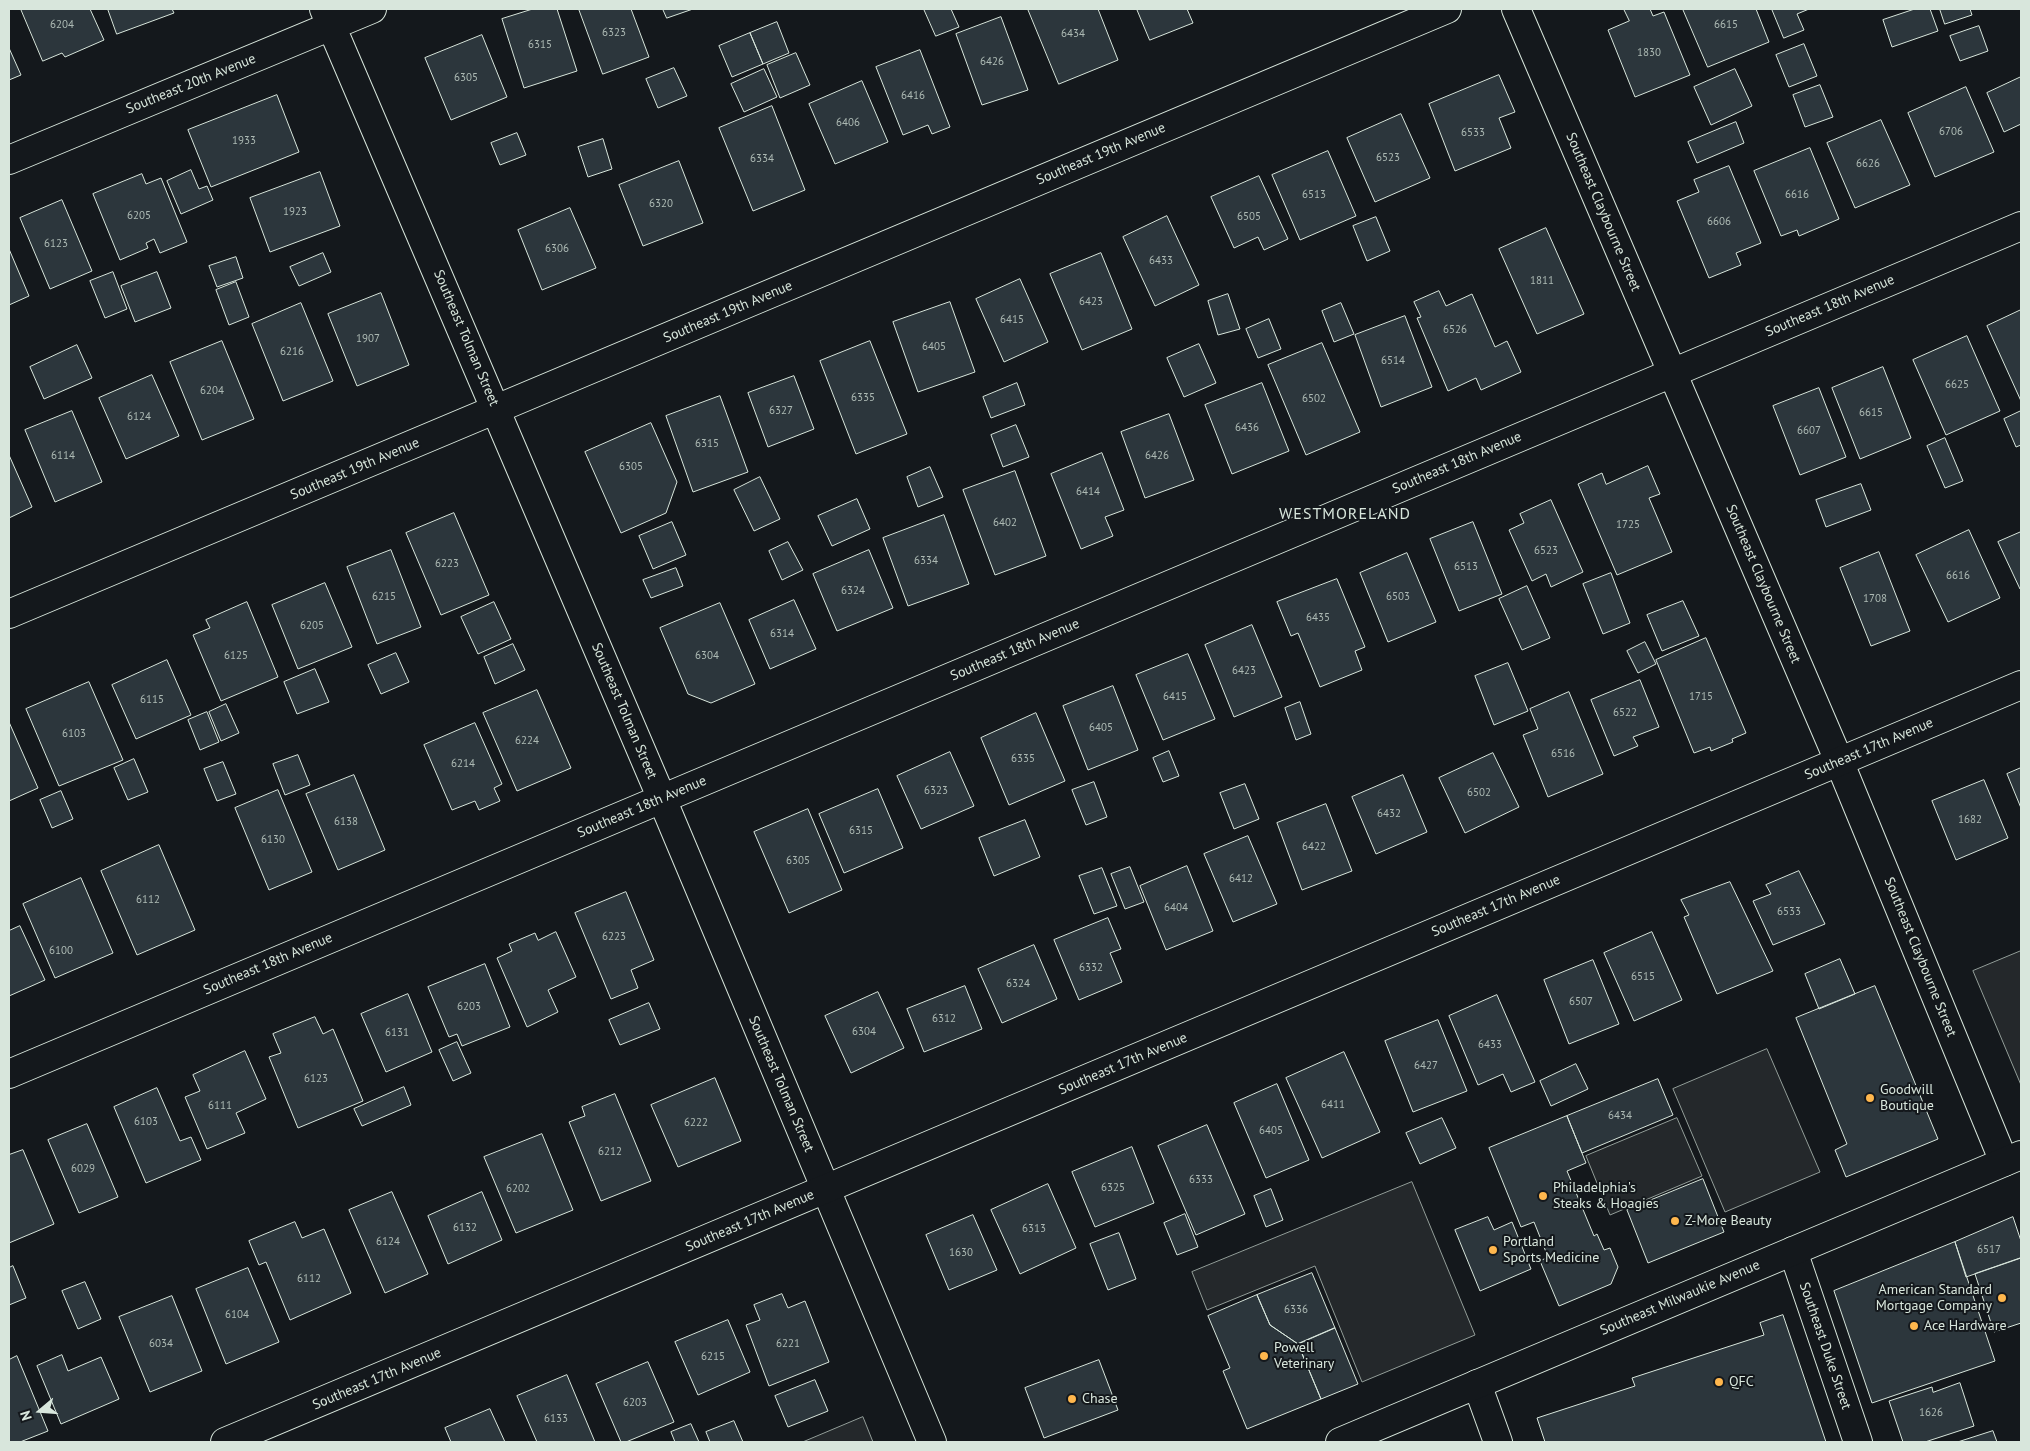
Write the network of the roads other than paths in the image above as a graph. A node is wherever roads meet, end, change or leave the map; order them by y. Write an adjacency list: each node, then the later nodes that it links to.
1 (372, 9): 4 (street, Southeast 20th Avenue)
2 (1447, 9): 8 (street, Southeast 19th Avenue)
3 (1516, 9): 7 (street, Southeast Claybourne Street)
4 (328, 17): 5 (street, Southeast 20th Avenue); 8 (street, Southeast Tolman Street)
5 (9, 160)
6 (2021, 226): 7 (street, Southeast 18th Avenue)
7 (1672, 372): 11 (street, Southeast Claybourne Street); 12 (street, Southeast 18th Avenue)
8 (496, 410): 9 (street, Southeast 19th Avenue); 12 (street, Southeast Tolman Street)
9 (9, 614)
10 (2021, 685): 11 (street, Southeast 17th Avenue)
11 (1839, 761): 14 (street, Southeast Claybourne Street); 15 (street, Southeast 17th Avenue)
12 (662, 799): 13 (street, Southeast 18th Avenue); 15 (street, Southeast Tolman Street)
13 (9, 1074)
14 (2013, 1158): 16 (street, Southeast Milwaukie Avenue)
15 (825, 1189): 18 (street, Southeast 17th Avenue); 19 (street, Southeast Tolman Street)
16 (1793, 1251): 17 (street, Southeast Milwaukie Avenue); 22 (street, Southeast Duke Street)
17 (1477, 1384): 20 (street, Southeast Milwaukie Avenue); 21 (street)
18 (225, 1442)
19 (932, 1442)
20 (1340, 1442)
21 (1498, 1442)
22 (1858, 1442)

